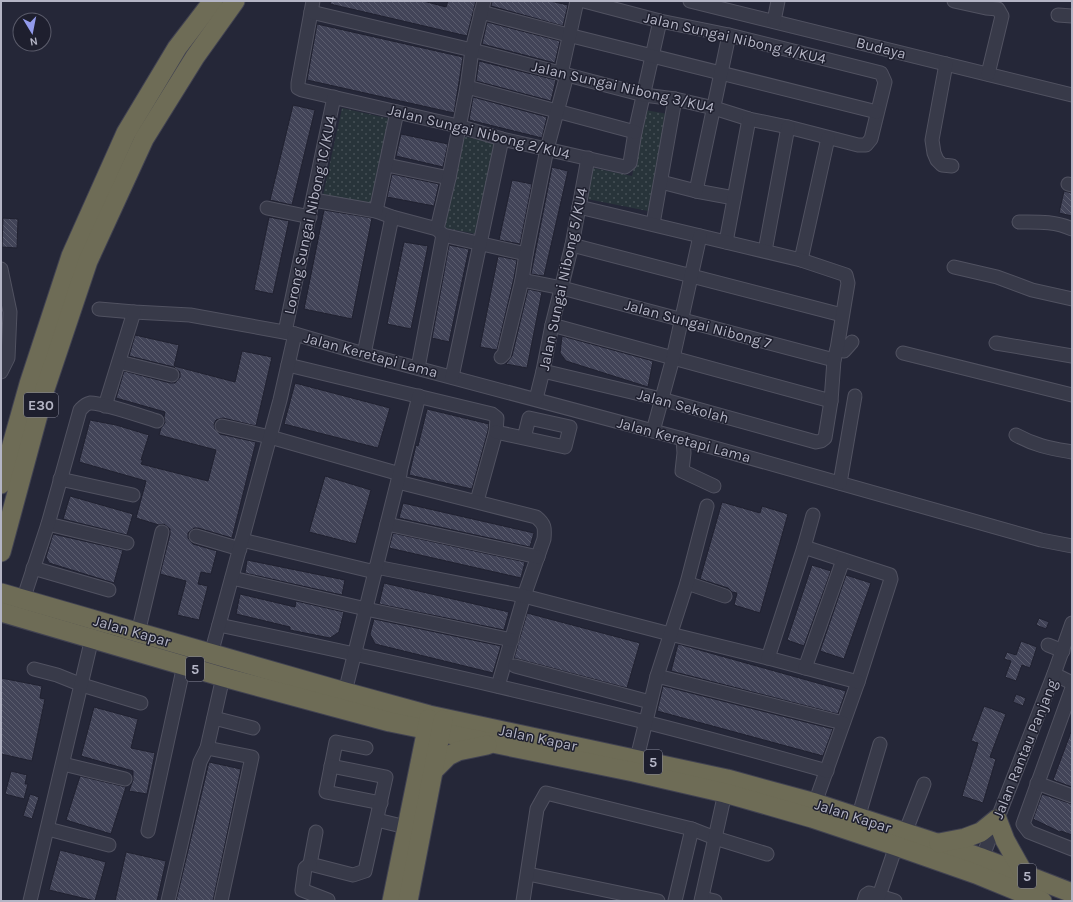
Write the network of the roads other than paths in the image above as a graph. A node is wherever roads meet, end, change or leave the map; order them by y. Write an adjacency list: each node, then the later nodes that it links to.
1 (213, 1): 63 (highway, E30)
2 (235, 1): 63 (highway, E30)
3 (577, 1): 15 (street)
4 (584, 1): 13 (street, Jalan Sungai Nibong 4/KU4)
5 (690, 1): 8 (street, Budaya)
6 (778, 1): 14 (street)
7 (954, 1): 21 (street)
8 (722, 5): 14 (street, Budaya)
9 (312, 6): 17 (street, Jalan Sungai Nibong 3/KU4); 27 (street, Jalan Sungai Nibong 2/KU4)
10 (482, 7): 15 (street); 17 (street)
11 (1058, 14): 12 (street)
12 (1072, 16)
13 (660, 21): 16 (street, Jalan Sungai Nibong 4/KU4); 18 (street)
14 (774, 21): 19 (street, Budaya)
15 (568, 35): 18 (street); 22 (street)
16 (729, 35): 20 (street); 23 (street, Jalan Sungai Nibong 4/KU4)
17 (472, 50): 22 (street, Jalan Sungai Nibong 3/KU4); 24 (street)
18 (652, 56): 20 (street); 25 (street)
19 (946, 64): 21 (street, Budaya); 42 (street)
20 (722, 73): 29 (street); 32 (street)
21 (988, 74): 26 (street, Budaya)
22 (564, 75): 25 (street, Jalan Sungai Nibong 3/KU4); 30 (street)
23 (884, 77): 32 (street, Jalan Sungai Nibong 3/KU4)
24 (467, 87): 30 (street); 34 (street)
25 (644, 95): 28 (street, Jalan Sungai Nibong 3/KU4); 36 (street)
26 (1072, 95)
27 (334, 97): 31 (street, Jalan Sungai Nibong 2/KU4); 47 (street, Lorong Sungai Nibong 1C/KU4)
28 (675, 99): 29 (street, Jalan Sungai Nibong 3/KU4); 44 (street)
29 (714, 108): 33 (street, Jalan Sungai Nibong 3/KU4); 45 (street)
30 (557, 111): 36 (street); 39 (street)
31 (397, 112): 34 (street, Jalan Sungai Nibong 2/KU4); 41 (street)
32 (877, 112): 37 (street, Jalan Sungai Nibong 3/KU4)
33 (749, 119): 35 (street, Jalan Sungai Nibong 3/KU4); 46 (street)
34 (458, 126): 38 (street, Jalan Sungai Nibong 2/KU4); 43 (street)
35 (788, 127): 37 (street, Jalan Sungai Nibong 3/KU4); 61 (street)
36 (635, 132): 40 (street, Jalan Sungai Nibong 2/KU4)
37 (828, 138): 64 (street)
38 (502, 139): 39 (street, Jalan Sungai Nibong 2/KU4); 59 (street)
39 (547, 149): 40 (street, Jalan Sungai Nibong 2/KU4); 62 (street)
40 (588, 158): 48 (street, Jalan Sungai Nibong 5/KU4)
41 (387, 165): 43 (street); 50 (street)
42 (952, 166)
43 (449, 178): 56 (street)
44 (661, 182): 45 (street); 54 (street)
45 (696, 191): 46 (street)
46 (734, 198): 58 (street)
47 (314, 200): 50 (street); 51 (street, Lorong Sungai Nibong 1C/KU4)
48 (579, 207): 54 (street); 60 (street, Jalan Sungai Nibong 5/KU4)
49 (267, 208): 51 (street)
50 (376, 211): 52 (street)
51 (310, 217): 76 (street, Lorong Sungai Nibong 1C/KU4)
52 (392, 217): 56 (street); 80 (street)
53 (1019, 222): 55 (street)
54 (653, 224): 57 (street)
55 (1072, 229)
56 (440, 232): 59 (street); 87 (street)
57 (700, 236): 58 (street); 67 (street)
58 (726, 242): 61 (street)
59 (481, 244): 62 (street); 91 (street)
60 (572, 245): 67 (street); 69 (street, Jalan Sungai Nibong 5/KU4)
61 (765, 251): 64 (street)
62 (526, 254): 68 (street)
63 (79, 258): 111 (highway, E30); 125 (highway, E30)
64 (801, 260): 73 (street)
65 (954, 267): 70 (street)
66 (1, 269): 89 (street)
67 (691, 276): 73 (street); 74 (street)
68 (522, 280): 69 (street, Jalan Sungai Nibong 7); 83 (street)
69 (562, 288): 74 (street, Jalan Sungai Nibong 7); 75 (street, Jalan Sungai Nibong 5/KU4)
70 (1072, 299)
71 (99, 309): 72 (street, Jalan Keretapi Lama)
72 (134, 312): 76 (street, Jalan Keretapi Lama); 85 (street)
73 (842, 315): 81 (street)
74 (682, 319): 81 (street, Jalan Sungai Nibong 7); 84 (street)
75 (552, 325): 84 (street); 88 (street, Jalan Sungai Nibong 5/KU4)
76 (290, 333): 80 (street, Jalan Keretapi Lama); 86 (street, Lorong Sungai Nibong 1C/KU4)
77 (852, 342): 81 (street)
78 (996, 343): 82 (street)
79 (903, 353): 92 (street)
80 (364, 354): 87 (street, Jalan Keretapi Lama)
81 (836, 355): 97 (street)
82 (1072, 356)
83 (501, 357)
84 (673, 358): 96 (street); 97 (street)
85 (118, 362): 90 (street); 98 (street)
86 (288, 365): 93 (street); 104 (street, Lorong Sungai Nibong 1C/KU4)
87 (418, 368): 91 (street, Jalan Keretapi Lama)
88 (544, 371): 95 (street, Jalan Sungai Nibong 5/KU4); 96 (street, Jalan Sekolah)
89 (1, 372)
90 (172, 375)
91 (452, 377): 95 (street, Jalan Keretapi Lama)
92 (1072, 395)
93 (419, 396): 102 (street); 108 (street)
94 (855, 396): 110 (street)
95 (536, 399): 101 (street, Jalan Keretapi Lama)
96 (661, 399): 97 (street, Jalan Sekolah); 101 (street)
97 (831, 401)
98 (105, 406): 99 (street); 109 (street)
99 (157, 421)
100 (222, 426): 104 (street)
101 (653, 431): 106 (street, Jalan Keretapi Lama)
102 (496, 432): 105 (street); 114 (street)
103 (1016, 435): 107 (street)
104 (270, 437): 108 (street); 122 (street, Lorong Sungai Nibong 1C/KU4)
105 (524, 438)
106 (683, 439): 110 (street, Jalan Keretapi Lama); 112 (street)
107 (1072, 452)
108 (399, 478): 114 (street); 118 (street)
109 (60, 479): 113 (street); 117 (street)
110 (840, 483): 123 (street, Jalan Keretapi Lama)
111 (1, 484)
112 (714, 486)
113 (134, 495)
114 (477, 502): 126 (street)
115 (707, 506): 131 (street)
116 (813, 515): 124 (street)
117 (48, 524): 121 (street); 128 (street)
118 (387, 524): 126 (street); 129 (street)
119 (162, 532): 141 (street)
120 (196, 536): 122 (street)
121 (127, 543)
122 (241, 544): 129 (street); 130 (street, Lorong Sungai Nibong 1C/KU4)
123 (1072, 546)
124 (804, 547): 127 (street); 149 (street)
125 (1, 552)
126 (538, 557): 134 (street)
127 (843, 560): 152 (street); 157 (street)
128 (33, 568): 132 (street); 136 (street)
129 (376, 569): 134 (street); 137 (street)
130 (232, 578): 137 (street); 140 (street, Lorong Sungai Nibong 1C/KU4)
131 (687, 583): 135 (street); 142 (street)
132 (109, 590)
133 (1, 594): 136 (highway, Jalan Kapar / 5)
134 (524, 596): 142 (street); 144 (street)
135 (725, 596)
136 (23, 600): 141 (highway, Jalan Kapar / 5)
137 (366, 609): 144 (street); 148 (street)
138 (1, 612): 143 (highway, Jalan Kapar / 5)
139 (1072, 623): 146 (street, Jalan Rantau Panjang)
140 (219, 625): 147 (street, Lorong Sungai Nibong 1C/KU4); 148 (street)
141 (138, 633): 147 (highway, Jalan Kapar / 5)
142 (670, 634): 149 (street); 155 (street)
143 (92, 638): 150 (highway, Jalan Kapar / 5); 159 (street)
144 (512, 640): 160 (street)
145 (1048, 645): 146 (street)
146 (1062, 651): 154 (street, Jalan Rantau Panjang)
147 (211, 654): 162 (highway, Jalan Kapar / 5)
148 (355, 654): 160 (street); 162 (street)
149 (768, 658): 152 (street)
150 (184, 665): 156 (highway, Jalan Kapar / 5); 193 (street)
151 (515, 666): 163 (street)
152 (805, 668): 157 (street)
153 (34, 669): 159 (street)
154 (1054, 674): 158 (street); 188 (street, Jalan Rantau Panjang)
155 (657, 676): 163 (street); 168 (street)
156 (223, 677): 165 (street); 166 (highway, Jalan Kapar / 5)
157 (858, 682): 168 (street)
158 (1072, 683)
159 (82, 685): 164 (street); 176 (street)
160 (498, 686): 167 (street)
161 (1072, 688): 181 (street)
162 (345, 692): 169 (highway, Jalan Kapar / 5)
163 (650, 702): 167 (street)
164 (142, 703)
165 (214, 718): 170 (street); 173 (street)
166 (390, 722): 169 (highway, Jalan Kapar / 5); 178 (highway)
167 (645, 722): 175 (street); 179 (street)
168 (843, 723): 179 (street)
169 (435, 724): 171 (highway, Jalan Kapar / 5); 175 (highway, Jalan Kapar / 5); 178 (highway)
170 (252, 728)
171 (495, 743): 178 (highway); 183 (highway, Jalan Kapar / 5)
172 (880, 744): 187 (street)
173 (207, 748): 210 (street); 211 (street)
174 (366, 748): 177 (street)
175 (637, 758): 186 (highway, Jalan Kapar / 5)
176 (63, 764): 180 (street); 190 (street)
177 (331, 766): 185 (street); 185 (street)
178 (427, 768): 191 (highway)
179 (826, 771): 186 (street)
180 (125, 779)
181 (1037, 783): 184 (street); 199 (street)
182 (924, 784): 196 (street)
183 (725, 793): 195 (street); 196 (highway, Jalan Kapar / 5)
184 (1072, 796)
185 (381, 803): 189 (street)
186 (815, 803): 187 (highway, Jalan Kapar / 5)
187 (858, 818): 196 (highway, Jalan Kapar / 5)
188 (997, 819): 197 (highway); 202 (street, Jalan Rantau Panjang); 204 (highway)
189 (377, 820): 191 (street); 201 (street)
190 (48, 829): 198 (street); 208 (street)
191 (415, 829): 212 (highway); 213 (highway)
192 (692, 829): 195 (street); 203 (street); 216 (street)
193 (148, 831)
194 (316, 832): 201 (street)
195 (715, 838): 200 (street); 207 (street)
196 (900, 840): 197 (highway, Jalan Kapar / 5); 202 (highway, Jalan Kapar / 5); 206 (street)
197 (937, 844): 202 (highway, Jalan Kapar / 5)
198 (109, 845)
199 (1072, 849)
200 (768, 854)
201 (310, 864): 209 (street)
202 (979, 866): 204 (highway, Jalan Kapar / 5); 220 (highway, Jalan Kapar / 5)
203 (528, 874): 214 (street); 215 (street)
204 (1024, 874): 205 (highway, Jalan Kapar / 5)
205 (1072, 893)
206 (879, 896): 218 (street); 219 (street)
207 (701, 899): 217 (street)
208 (34, 900)
209 (328, 900)
210 (168, 901)
211 (221, 901)
212 (392, 901)
213 (408, 901)
214 (523, 901)
215 (658, 901)
216 (675, 901)
217 (715, 901)
218 (864, 901)
219 (895, 901)
220 (1042, 901)

